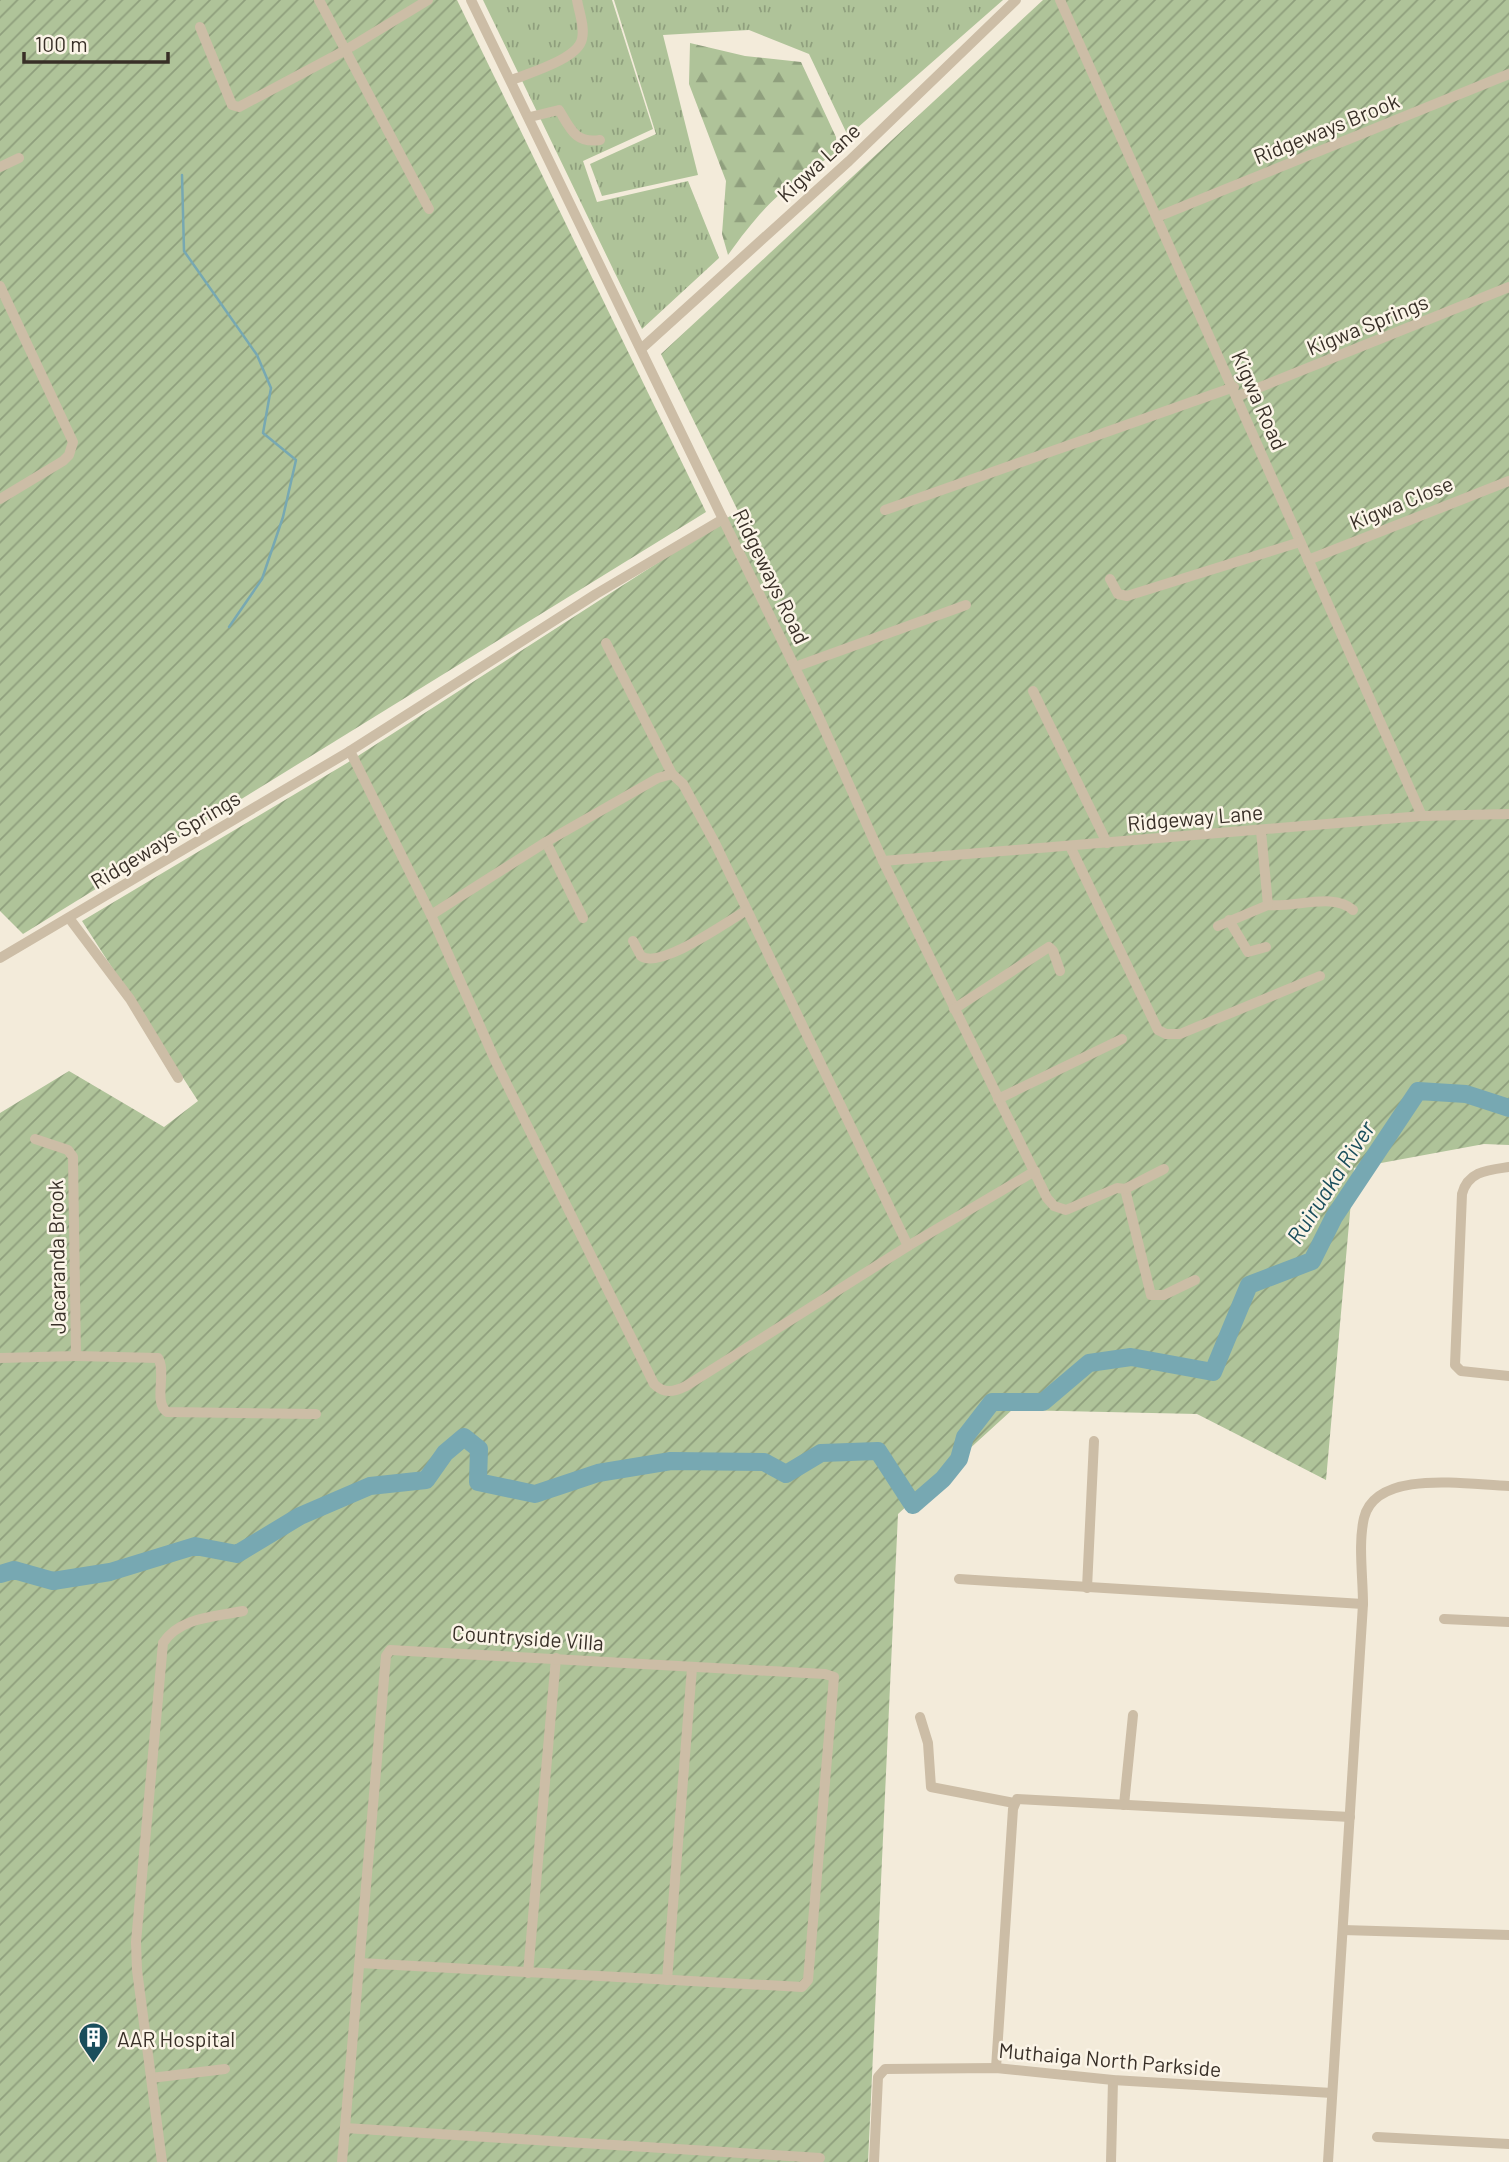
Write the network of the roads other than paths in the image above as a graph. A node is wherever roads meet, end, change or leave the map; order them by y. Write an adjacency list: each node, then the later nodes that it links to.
1 (319, 0): 8 (street)
2 (428, 0): 8 (street)
3 (471, 0): 10 (street, Ridgeways Road)
4 (577, 0): 10 (street)
5 (1017, 0): 19 (street, Kigwa Lane)
6 (1060, 0): 16 (street, Kigwa Road)
7 (200, 27): 8 (street)
8 (344, 51): 15 (street)
9 (1509, 74): 16 (street, Ridgeways Brook)
10 (512, 80): 11 (street, Ridgeways Road)
11 (530, 117): 12 (street); 19 (street, Ridgeways Road)
12 (600, 140)
13 (19, 158): 14 (street)
14 (0, 167)
15 (429, 209)
16 (1157, 217): 20 (street, Kigwa Road)
17 (0, 286): 22 (street)
18 (1509, 287): 20 (street, Kigwa Springs)
19 (641, 349): 24 (street, Ridgeways Road)
20 (1236, 392): 23 (street, Kigwa Springs); 25 (street, Kigwa Road)
21 (1509, 481): 26 (street, Kigwa Close)
22 (0, 499)
23 (885, 510)
24 (723, 519): 30 (street, Ridgeways Road); 32 (street, Ridgeways Springs)
25 (1300, 542): 26 (street, Kigwa Road); 27 (street)
26 (1308, 560): 35 (street, Kigwa Road)
27 (1110, 579)
28 (966, 605): 30 (street)
29 (606, 643): 33 (street)
30 (795, 667): 40 (street, Ridgeways Road)
31 (1033, 691): 38 (street)
32 (350, 751): 44 (street); 45 (street, Ridgeways Springs)
33 (672, 774): 37 (street); 42 (street)
34 (1509, 814): 35 (street, Ridgeway Lane)
35 (1422, 816): 36 (street, Ridgeway Lane)
36 (1261, 831): 38 (street, Ridgeway Lane); 41 (street)
37 (546, 842): 44 (street); 46 (street)
38 (1107, 843): 39 (street, Ridgeway Lane)
39 (1070, 846): 40 (street, Ridgeway Lane); 53 (street)
40 (883, 861): 54 (street, Ridgeways Road)
41 (1268, 905): 43 (street); 47 (street)
42 (747, 910): 49 (street); 63 (street)
43 (1353, 910)
44 (431, 915): 63 (street)
45 (69, 918): 51 (street, Ridgeways Springs); 56 (street)
46 (583, 918)
47 (1229, 920): 48 (street); 50 (street)
48 (1218, 926)
49 (633, 941)
50 (1266, 947)
51 (0, 958)
52 (1060, 971): 54 (street)
53 (1320, 976)
54 (954, 1009): 57 (street, Ridgeways Road)
55 (1122, 1038): 57 (street)
56 (178, 1078)
57 (998, 1099): 61 (street, Ridgeways Road)
58 (35, 1139): 65 (street, Jacaranda Brook)
59 (1509, 1167): 67 (street)
60 (1164, 1169): 62 (street)
61 (1035, 1171): 62 (street, Ridgeways Road); 63 (street)
62 (1125, 1189): 64 (street)
63 (908, 1246)
64 (1195, 1280)
65 (76, 1356): 66 (street, Jacaranda Brook); 68 (street, Jacaranda Brook)
66 (0, 1358)
67 (1509, 1376)
68 (316, 1414)
69 (1094, 1441): 72 (street)
70 (1509, 1486): 73 (street)
71 (958, 1579): 72 (street)
72 (1087, 1588): 73 (street)
73 (1363, 1604): 83 (street)
74 (243, 1611): 91 (street)
75 (1444, 1619): 76 (street)
76 (1509, 1622)
77 (556, 1658): 78 (street, Countryside Villa); 86 (street, Countryside Villa); 87 (street)
78 (692, 1668): 88 (street); 88 (street, Countryside Villa)
79 (1133, 1715): 82 (street)
80 (920, 1717): 81 (street)
81 (1016, 1801): 82 (street); 89 (street)
82 (1124, 1805): 83 (street)
83 (1350, 1816): 84 (street)
84 (1343, 1930): 85 (street); 93 (street)
85 (1509, 1935)
86 (360, 1963): 87 (street); 94 (street, Countryside Villa)
87 (528, 1973): 88 (street)
88 (667, 1980)
89 (996, 2068): 92 (street, Muthaiga North Parkside); 100 (street, Muthaiga North Parkside)
90 (225, 2069): 91 (street)
91 (151, 2078): 98 (street)
92 (1114, 2080): 93 (street, Muthaiga North Parkside); 101 (street)
93 (1332, 2093): 102 (street)
94 (345, 2129): 97 (street); 99 (street, Countryside Villa)
95 (1377, 2137): 96 (street)
96 (1509, 2144)
97 (820, 2158)
98 (162, 2162)
99 (342, 2162)
100 (874, 2162)
101 (1111, 2162)
102 (1328, 2162)

